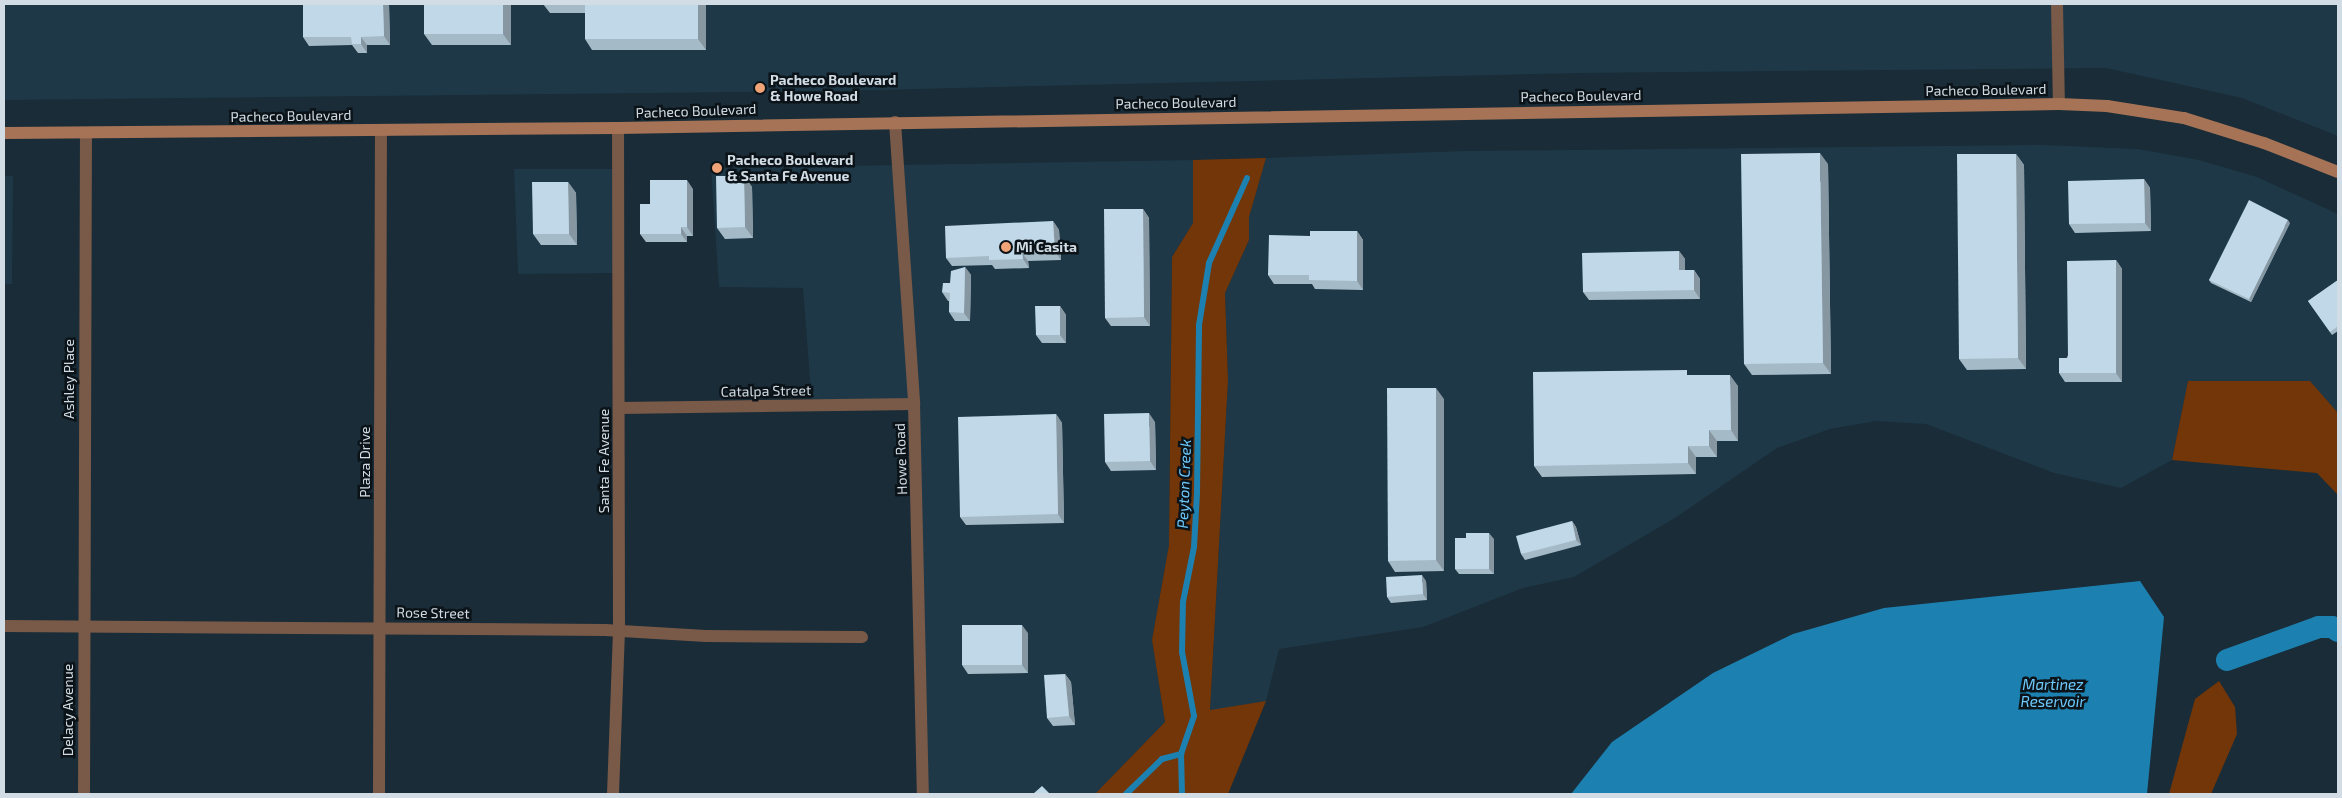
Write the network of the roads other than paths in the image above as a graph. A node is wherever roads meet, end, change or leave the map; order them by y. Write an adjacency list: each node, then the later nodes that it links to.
1 (2057, 4): 2 (street)
2 (2059, 104): 3 (main road, Pacheco Boulevard); 8 (main road, Pacheco Boulevard)
3 (895, 122): 4 (main road, Pacheco Boulevard); 9 (street, Howe Road)
4 (618, 128): 5 (main road, Pacheco Boulevard); 10 (street, Santa Fe Avenue)
5 (381, 130): 6 (main road, Pacheco Boulevard); 13 (street, Plaza Drive)
6 (86, 132): 7 (main road, Pacheco Boulevard); 12 (street, Ashley Place)
7 (4, 133)
8 (2338, 172)
9 (914, 404): 10 (street, Catalpa Street); 19 (street, Howe Road)
10 (619, 408): 14 (street, Santa Fe Avenue)
11 (4, 626): 12 (street, Rose Street)
12 (83, 626): 13 (street, Rose Street); 16 (street, Delacy Avenue)
13 (380, 627): 14 (street, Rose Street); 17 (street, Plaza Drive)
14 (619, 630): 15 (street, Rose Street); 18 (street, Santa Fe Avenue)
15 (862, 636)
16 (84, 794)
17 (379, 794)
18 (613, 794)
19 (923, 794)

